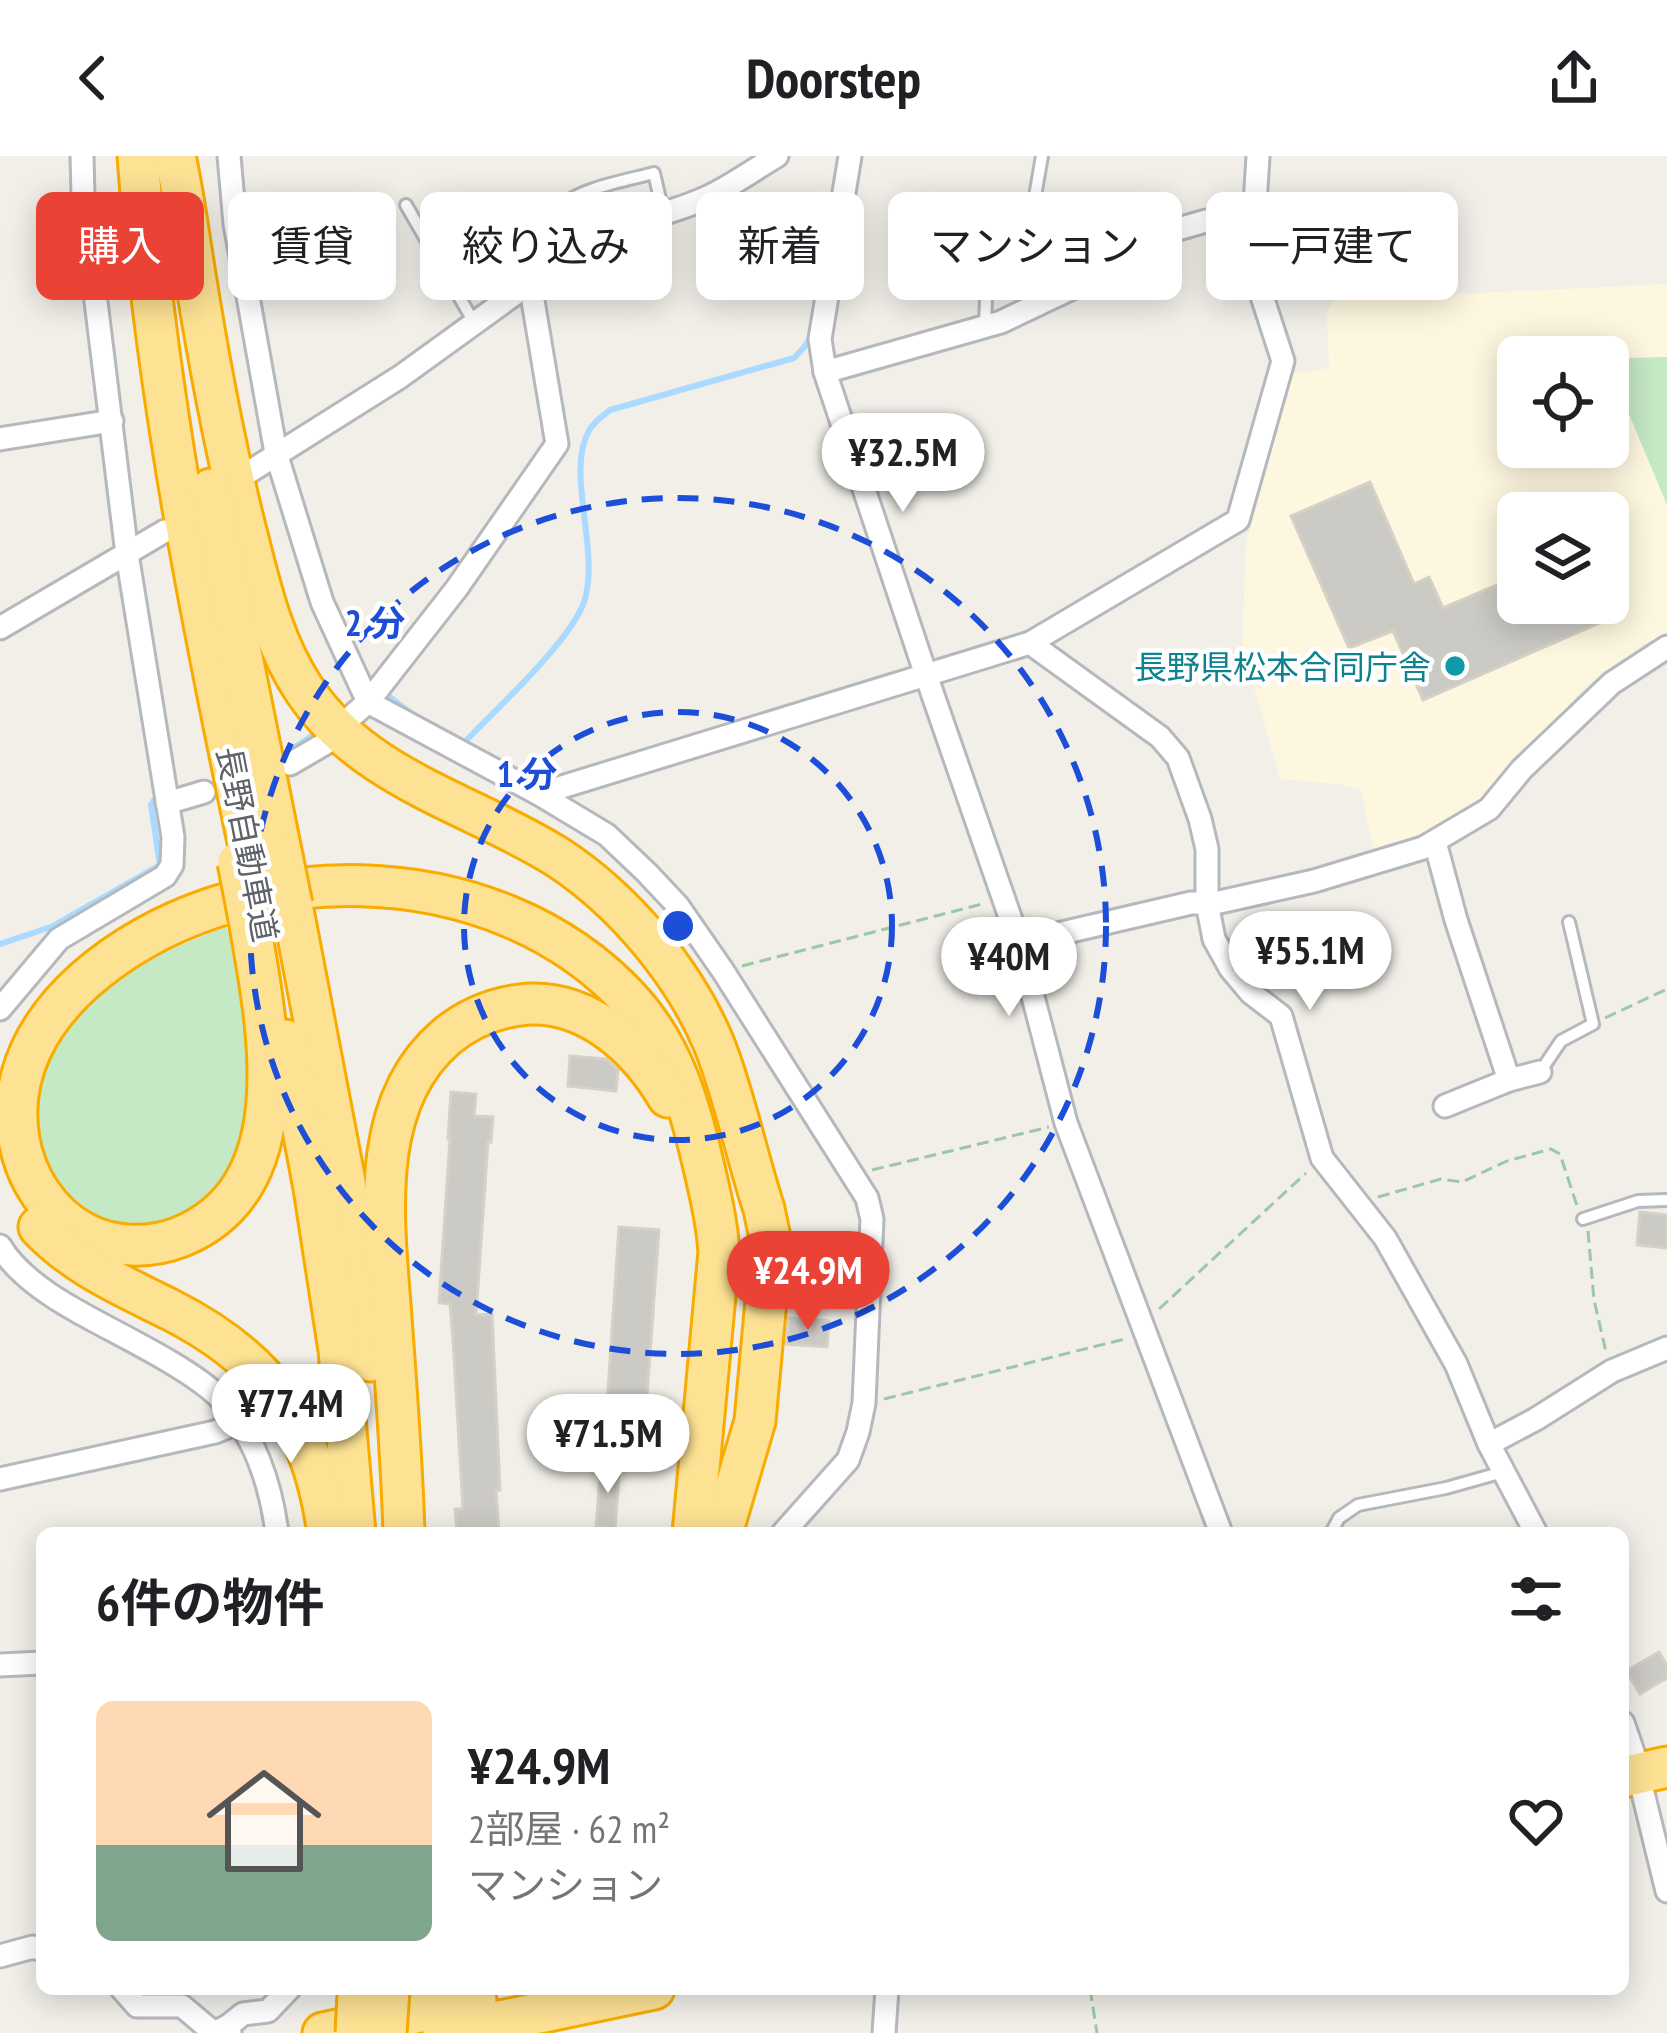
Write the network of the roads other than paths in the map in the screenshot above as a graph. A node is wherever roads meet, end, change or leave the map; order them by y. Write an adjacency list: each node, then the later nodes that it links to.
1 (82, 156): 21 (street)
2 (138, 156): 38 (highway, 長野自動車道)
3 (172, 156): 38 (highway, 長野自動車道); 49 (highway)
4 (229, 156): 23 (street)
5 (776, 156): 13 (street)
6 (850, 156): 20 (street)
7 (1042, 156): 19 (lane)
8 (1258, 156): 11 (street)
9 (588, 192): 10 (lane)
10 (658, 192)
11 (1256, 192)
12 (406, 205): 18 (lane)
13 (672, 209)
14 (1206, 220): 19 (street)
15 (504, 300): 18 (street)
16 (538, 300): 31 (street)
17 (1263, 300): 28 (street)
18 (475, 324): 23 (street)
19 (985, 326): 20 (street)
20 (826, 372): 30 (street)
21 (112, 421): 22 (street); 26 (street)
22 (0, 439)
23 (276, 453): 24 (street); 31 (street)
24 (246, 475)
25 (165, 532): 26 (street)
26 (127, 554): 27 (street); 36 (street)
27 (0, 628)
28 (1030, 643): 30 (street); 39 (street)
29 (1667, 647): 37 (street)
30 (926, 675): 35 (street); 42 (street)
31 (360, 709): 35 (street)
32 (326, 743): 33 (street)
33 (290, 764)
34 (204, 792): 36 (street)
35 (539, 794): 68 (street)
36 (167, 803): 43 (street)
37 (1435, 842): 39 (street); 46 (street)
38 (257, 860): 40 (highway, 長野自動車道)
39 (1207, 903): 42 (street); 57 (street)
40 (268, 913): 51 (highway); 62 (highway, 長野自動車道); 63 (highway, 長野自動車道)
41 (1569, 922): 44 (lane)
42 (1019, 943): 69 (street)
43 (0, 1010)
44 (1540, 1072): 46 (street)
45 (0, 1079): 49 (highway)
46 (1509, 1080): 47 (street)
47 (1445, 1106)
48 (0, 1147): 61 (highway)
49 (756, 1186): 67 (highway)
50 (1667, 1200): 52 (lane)
51 (714, 1213): 55 (highway); 64 (highway)
52 (1583, 1219)
53 (0, 1246): 56 (street)
54 (1667, 1348): 57 (street)
55 (704, 1417): 65 (highway); 66 (highway)
56 (239, 1422): 59 (street); 60 (street)
57 (1489, 1444): 58 (street)
58 (1504, 1472): 70 (lane); 71 (street)
59 (0, 1479)
60 (276, 1527)
61 (327, 1527)
62 (354, 1527)
63 (385, 1527)
64 (404, 1527)
65 (682, 1527)
66 (695, 1527)
67 (724, 1527)
68 (789, 1527)
69 (1219, 1527)
70 (1334, 1527)
71 (1532, 1527)
72 (36, 1663): 73 (street)
73 (0, 1665)
74 (1639, 1756): 75 (street)
75 (1667, 1892)
76 (36, 1948): 77 (street)
77 (0, 1956)
78 (127, 1995): 85 (street)
79 (284, 1995): 85 (street)
80 (431, 1995): 87 (highway)
81 (505, 1995): 88 (highway)
82 (626, 1995): 86 (highway)
83 (886, 1995): 90 (street)
84 (368, 1998): 89 (highway, bridge)
85 (229, 2030)
86 (452, 2032)
87 (310, 2033)
88 (323, 2033)
89 (386, 2033)
90 (884, 2033)

